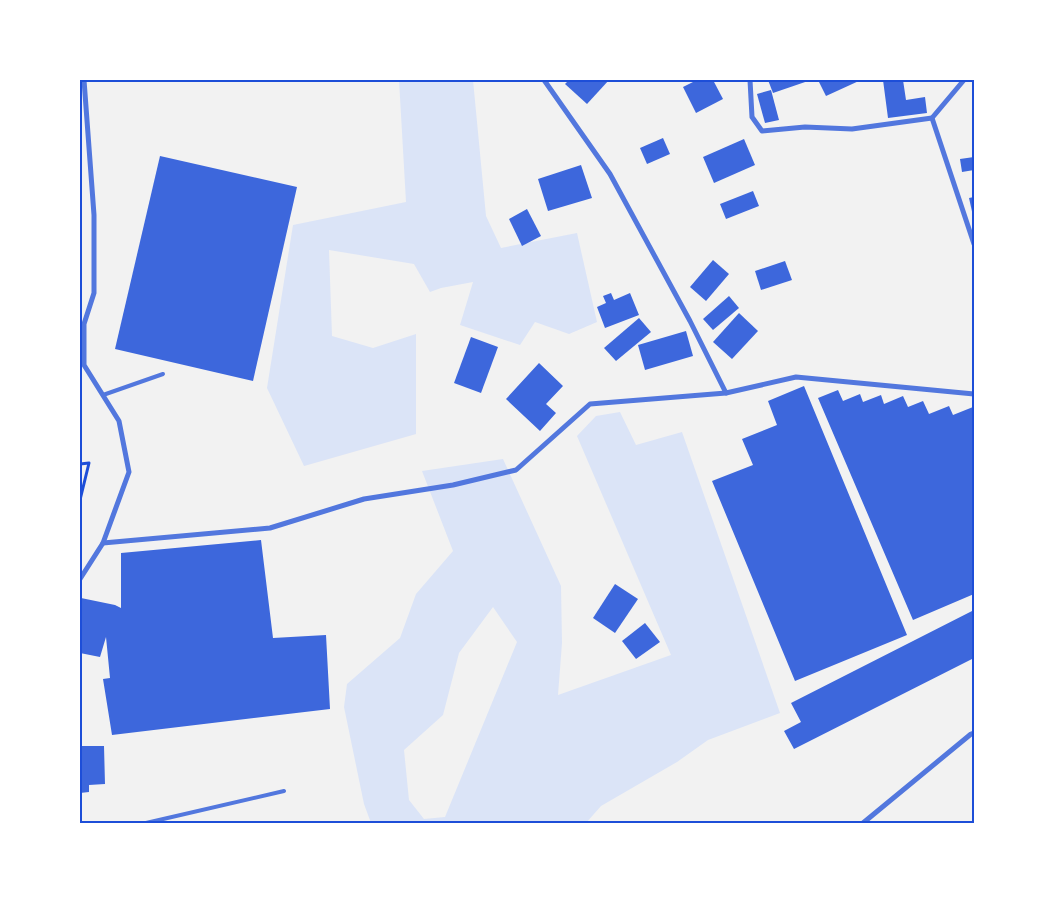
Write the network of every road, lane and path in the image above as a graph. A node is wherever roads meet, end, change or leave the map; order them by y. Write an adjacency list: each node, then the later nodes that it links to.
1 (84, 80): 10 (street)
2 (544, 80): 8 (street)
3 (750, 80): 5 (street)
4 (964, 80): 5 (street)
5 (932, 118): 6 (street)
6 (974, 244)
7 (163, 374): 10 (lane)
8 (726, 393): 9 (street); 13 (street)
9 (974, 394)
10 (103, 395): 13 (street)
11 (80, 464): 12 (path)
12 (80, 500)
13 (103, 544): 14 (street)
14 (80, 578)
15 (974, 733): 18 (street)
16 (284, 791): 17 (lane)
17 (146, 823)
18 (864, 823)

